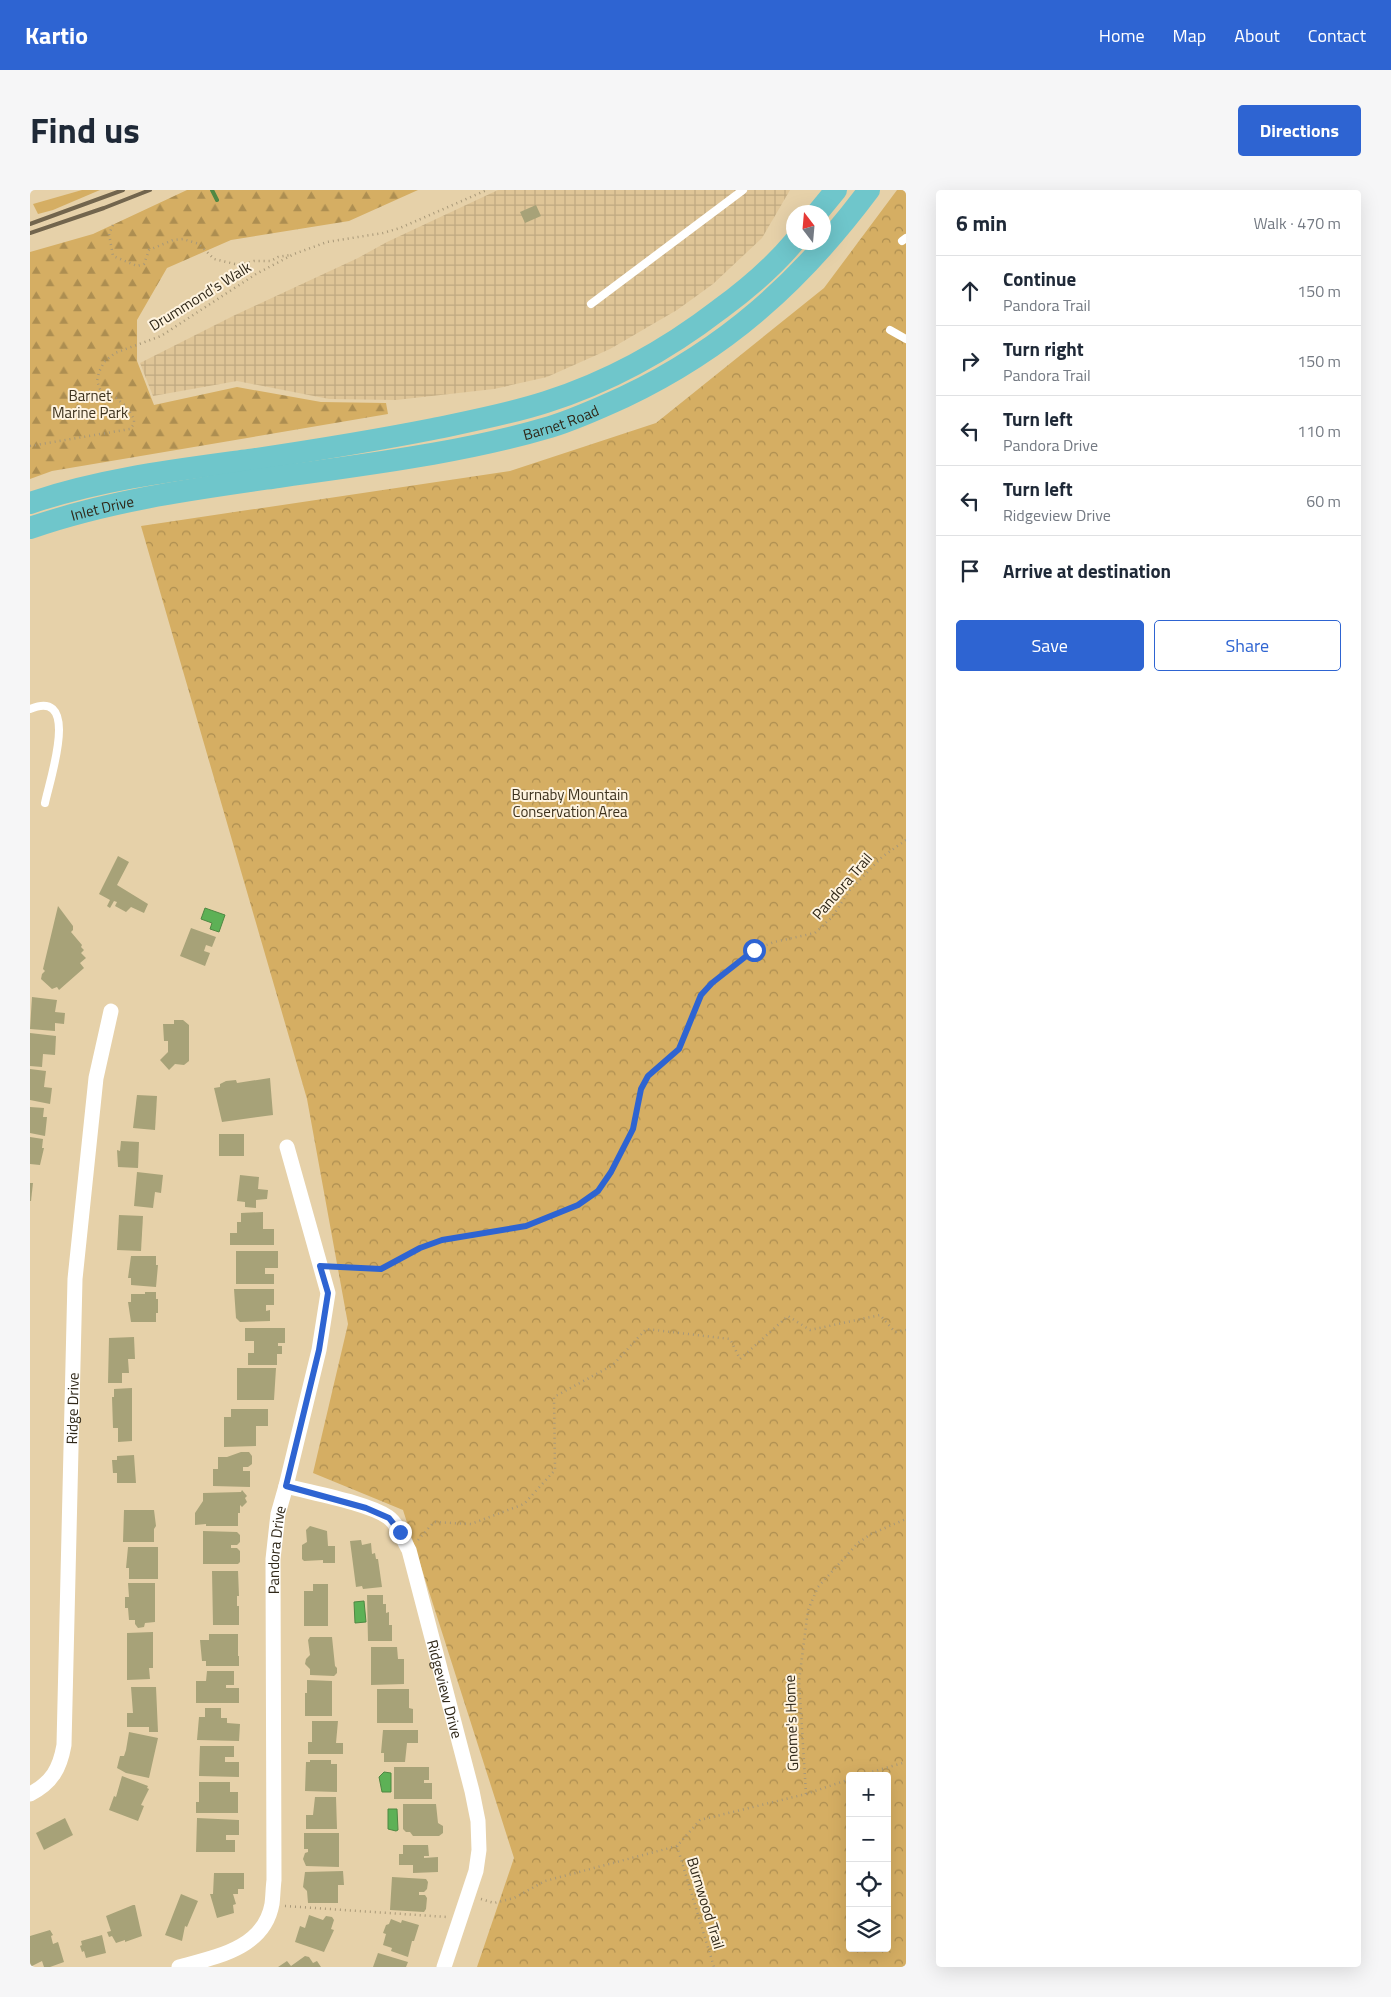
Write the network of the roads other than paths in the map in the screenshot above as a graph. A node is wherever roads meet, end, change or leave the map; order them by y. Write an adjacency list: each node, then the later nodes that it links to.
1 (742, 190): 6 (lane)
2 (836, 190): 4 (main road)
3 (869, 190): 9 (main road, Barnet Road)
4 (824, 205)
5 (786, 250): 9 (main road, Barnet Road)
6 (591, 304)
7 (890, 330): 8 (lane)
8 (906, 339)
9 (173, 481): 10 (main road, Inlet Drive); 11 (main road, Inlet Drive)
10 (30, 503)
11 (30, 528)
12 (30, 709): 13 (lane)
13 (44, 803)
14 (111, 1011): 17 (street, Ridge Drive)
15 (287, 1147): 16 (street, Pandora Drive)
16 (286, 1486): 18 (street, Pandora Drive); 19 (street, Ridgeview Drive)
17 (30, 1794)
18 (178, 1967)
19 (444, 1967)

